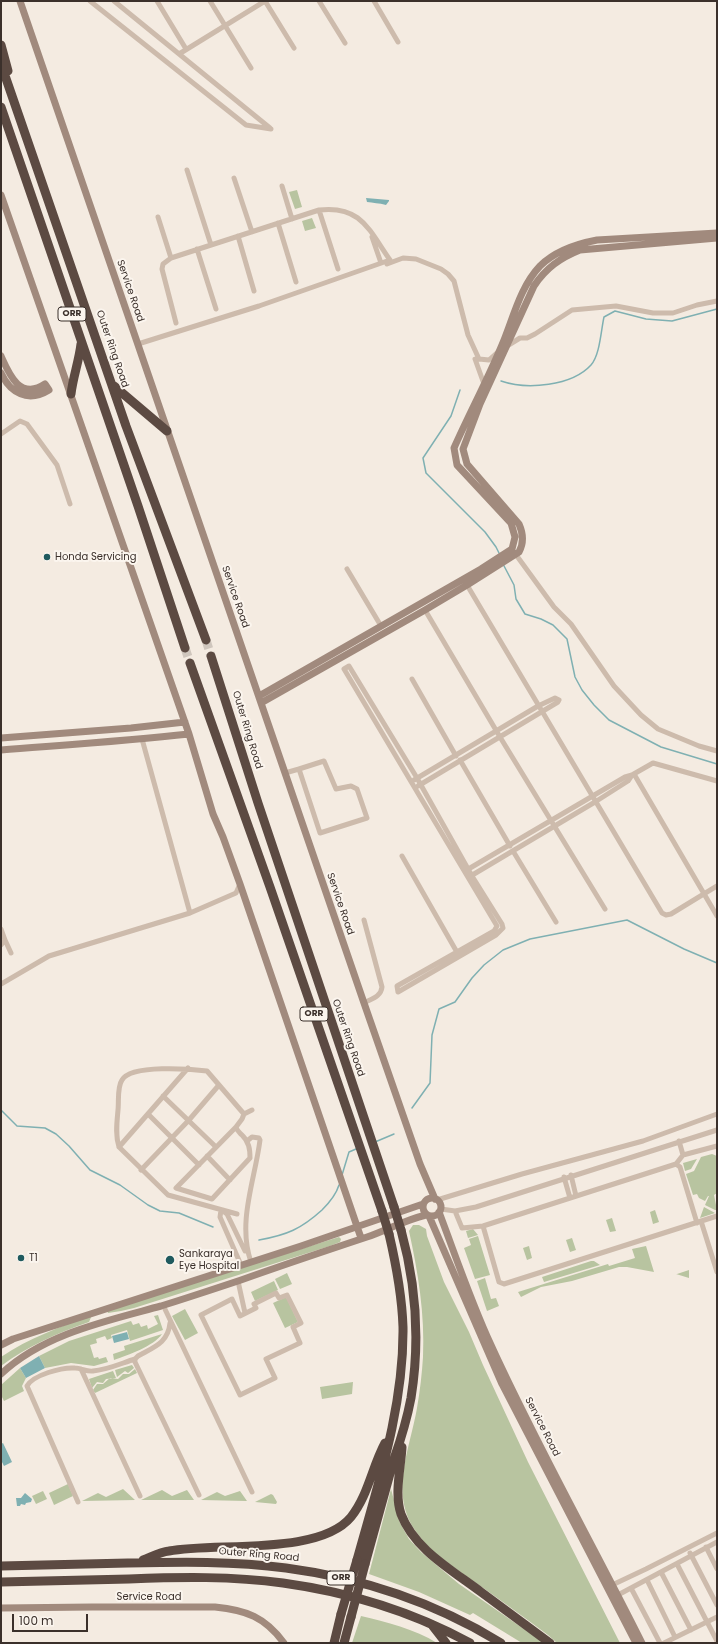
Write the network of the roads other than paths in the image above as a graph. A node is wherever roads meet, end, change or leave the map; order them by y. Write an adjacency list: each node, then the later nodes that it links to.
1 (20, 1): 47 (main road, Service Road)
2 (90, 1): 15 (street)
3 (114, 1): 15 (street)
4 (157, 1): 14 (street)
5 (210, 1): 9 (street)
6 (265, 1): 9 (street); 13 (street)
7 (319, 1): 11 (street)
8 (374, 1): 10 (street)
9 (225, 25): 14 (street); 17 (street)
10 (398, 42)
11 (345, 43)
12 (1, 45): 20 (highway, ORR)
13 (294, 48)
14 (186, 49): 15 (street)
15 (179, 54)
16 (1, 64): 20 (highway, Outer Ring Road / ORR)
17 (251, 68)
18 (1, 107): 21 (highway, ORR)
19 (1, 113): 21 (highway, ORR)
20 (24, 126): 53 (highway, Outer Ring Road / ORR)
21 (9, 131): 46 (highway, ORR)
22 (187, 170): 35 (street)
23 (234, 178): 31 (street)
24 (282, 186): 28 (street)
25 (1, 195): 55 (main road)
26 (319, 210): 28 (street); 30 (street); 40 (street)
27 (158, 217): 37 (street)
28 (292, 219): 29 (street)
29 (278, 223): 31 (street); 41 (street)
30 (370, 230): 38 (street); 39 (street)
31 (252, 232): 33 (street)
32 (717, 233): 49 (main road)
33 (238, 236): 35 (street); 42 (street)
34 (717, 238): 48 (main road)
35 (211, 245): 36 (street)
36 (197, 249): 37 (street); 44 (street)
37 (171, 258): 45 (street)
38 (391, 261): 39 (street); 47 (street); 51 (street)
39 (381, 263): 47 (street)
40 (338, 269)
41 (296, 282)
42 (254, 291)
43 (717, 301): 48 (street)
44 (216, 309)
45 (176, 323)
46 (81, 341): 55 (highway); 60 (highway, ORR)
47 (138, 345): 56 (main road, Service Road)
48 (508, 345): 49 (street); 54 (main road)
49 (498, 351): 51 (street); 54 (main road)
50 (1, 356): 52 (main road)
51 (477, 360): 54 (street)
52 (4, 375): 52 (main road)
53 (113, 385): 56 (highway); 59 (highway, Outer Ring Road / ORR)
54 (484, 388): 61 (main road)
55 (71, 394): 76 (main road)
56 (167, 431): 72 (main road, Service Road)
57 (1, 434): 58 (street)
58 (70, 504)
59 (156, 506): 60 (highway); 67 (highway, Outer Ring Road / ORR)
60 (140, 512): 68 (highway, ORR)
61 (514, 552): 62 (main road); 87 (street)
62 (502, 560): 64 (main road); 66 (main road)
63 (347, 569): 66 (street)
64 (467, 585): 65 (main road); 74 (street)
65 (426, 610): 73 (main road); 78 (street)
66 (381, 626): 72 (main road)
67 (206, 640)
68 (185, 648)
69 (211, 656): 177 (highway, Outer Ring Road / ORR, bridge)
70 (190, 663): 178 (highway, ORR, bridge)
71 (412, 679): 88 (street)
72 (259, 696): 73 (main road, Service Road)
73 (261, 703): 91 (main road, Service Road)
74 (538, 706): 75 (street); 75 (street); 78 (street)
75 (542, 712): 81 (street); 98 (street)
76 (185, 722): 77 (main road); 79 (main road)
77 (103, 730): 80 (main road); 84 (main road)
78 (497, 731): 81 (street); 88 (street)
79 (189, 734): 83 (main road); 106 (main road)
80 (29, 736): 82 (main road); 85 (main road)
81 (500, 737): 89 (street); 100 (street)
82 (1, 738)
83 (142, 739): 84 (main road); 110 (street)
84 (104, 742): 85 (main road)
85 (31, 748): 86 (main road)
86 (1, 750)
87 (717, 751)
88 (456, 756): 93 (street)
89 (460, 760): 96 (street); 101 (street)
90 (300, 769): 90 (street); 91 (street)
91 (285, 774): 122 (main road, Service Road)
92 (633, 774): 94 (street); 98 (street); 99 (street); 108 (street)
93 (417, 778): 95 (street); 95 (street); 96 (street)
94 (717, 781)
95 (411, 782): 97 (street)
96 (420, 784): 97 (street); 104 (street)
97 (415, 788): 104 (street)
98 (592, 797): 99 (street); 100 (street)
99 (595, 802): 100 (street); 108 (street)
100 (552, 824): 101 (street); 102 (street); 109 (street)
101 (510, 846): 104 (street)
102 (513, 851): 105 (street); 113 (street)
103 (402, 856): 120 (street)
104 (466, 870): 105 (street)
105 (470, 877): 114 (street); 115 (street)
106 (240, 884): 110 (street); 161 (main road)
107 (717, 886): 108 (street)
108 (703, 894): 111 (street)
109 (605, 909)
110 (190, 912): 121 (street)
111 (717, 916)
112 (364, 920): 122 (street)
113 (556, 922)
114 (502, 924): 115 (street); 120 (street)
115 (497, 926): 120 (street)
116 (1, 929): 117 (street)
117 (5, 940): 118 (street); 119 (street)
118 (1, 945)
119 (11, 953)
120 (459, 955): 120 (street)
121 (1, 984)
122 (364, 1003): 150 (main road, Service Road)
123 (188, 1068): 124 (street); 125 (street); 137 (street)
124 (219, 1085): 128 (street); 130 (street)
125 (163, 1096): 127 (street); 130 (street)
126 (252, 1110): 128 (street)
127 (148, 1114): 133 (street); 137 (street)
128 (244, 1114): 131 (street)
129 (717, 1114): 150 (street)
130 (189, 1120): 133 (street); 138 (street)
131 (236, 1127): 134 (street); 138 (street)
132 (717, 1130): 135 (street)
133 (172, 1137): 142 (street); 143 (street)
134 (247, 1141): 146 (street); 164 (street)
135 (679, 1141): 139 (street); 144 (street)
136 (717, 1146): 139 (street)
137 (119, 1147): 143 (street)
138 (216, 1147): 140 (street)
139 (684, 1155): 141 (street)
140 (207, 1156): 142 (street); 146 (street)
141 (676, 1164): 149 (street); 160 (street)
142 (199, 1165): 147 (street)
143 (141, 1170): 148 (street)
144 (571, 1175): 145 (street); 149 (street)
145 (564, 1177): 149 (street); 154 (street)
146 (230, 1180): 147 (street)
147 (176, 1188): 148 (street)
148 (168, 1194): 152 (street)
149 (573, 1197): 162 (street)
150 (436, 1199): 151 (main road); 153 (main road, Service Road)
151 (423, 1204): 156 (main road); 161 (main road)
152 (221, 1210): 155 (street); 158 (street); 159 (street)
153 (440, 1211): 154 (street); 156 (main road); 196 (main road, Service Road)
154 (455, 1211): 162 (street)
155 (237, 1214)
156 (427, 1215): 163 (main road); 196 (main road, Service Road)
157 (717, 1216): 160 (street)
158 (229, 1218): 159 (street); 164 (street)
159 (221, 1222): 165 (street)
160 (699, 1222): 162 (street); 166 (street)
161 (357, 1226): 163 (main road); 164 (main road)
162 (483, 1226)
163 (361, 1238): 167 (main road)
164 (250, 1263): 165 (main road)
165 (241, 1265): 169 (main road)
166 (717, 1272)
167 (238, 1281): 168 (main road); 170 (street)
168 (163, 1305): 171 (street); 172 (main road)
169 (99, 1311): 172 (main road); 173 (main road)
170 (245, 1313): 170 (street)
171 (170, 1322): 174 (street); 179 (street)
172 (103, 1323): 176 (main road)
173 (1, 1345)
174 (135, 1359): 175 (street); 180 (street)
175 (81, 1370): 181 (street); 182 (street)
176 (1, 1374)
177 (403, 1434): 188 (highway); 213 (highway)
178 (390, 1435): 188 (highway); 189 (highway)
179 (252, 1492)
180 (199, 1495)
181 (140, 1496)
182 (78, 1502)
183 (717, 1533): 186 (street)
184 (717, 1542): 185 (street)
185 (706, 1547): 187 (street); 192 (street)
186 (687, 1548): 187 (street); 196 (street)
187 (691, 1556): 190 (street); 199 (street)
188 (361, 1562): 208 (highway, bridge); 209 (highway, bridge)
189 (136, 1563): 191 (highway, Outer Ring Road / ORR); 212 (highway, Outer Ring Road / ORR)
190 (677, 1564): 193 (street); 202 (street)
191 (1, 1566)
192 (717, 1569)
193 (661, 1572): 194 (street); 204 (street)
194 (647, 1580): 197 (street); 205 (street)
195 (1, 1582): 203 (highway, ORR)
196 (610, 1586): 198 (main road, Service Road)
197 (631, 1588): 198 (street); 216 (street)
198 (615, 1596): 214 (main road, Service Road); 215 (main road, Service Road)
199 (717, 1606)
200 (1, 1608): 207 (main road, Service Road)
201 (717, 1617): 202 (street)
202 (707, 1622): 204 (street); 206 (street)
203 (432, 1624): 210 (highway); 211 (highway, ORR)
204 (691, 1630): 205 (street)
205 (675, 1638): 217 (street)
206 (717, 1641)
207 (284, 1643)
208 (334, 1643)
209 (344, 1643)
210 (446, 1643)
211 (470, 1643)
212 (501, 1643)
213 (550, 1643)
214 (636, 1643)
215 (642, 1643)
216 (660, 1643)
217 (664, 1643)

